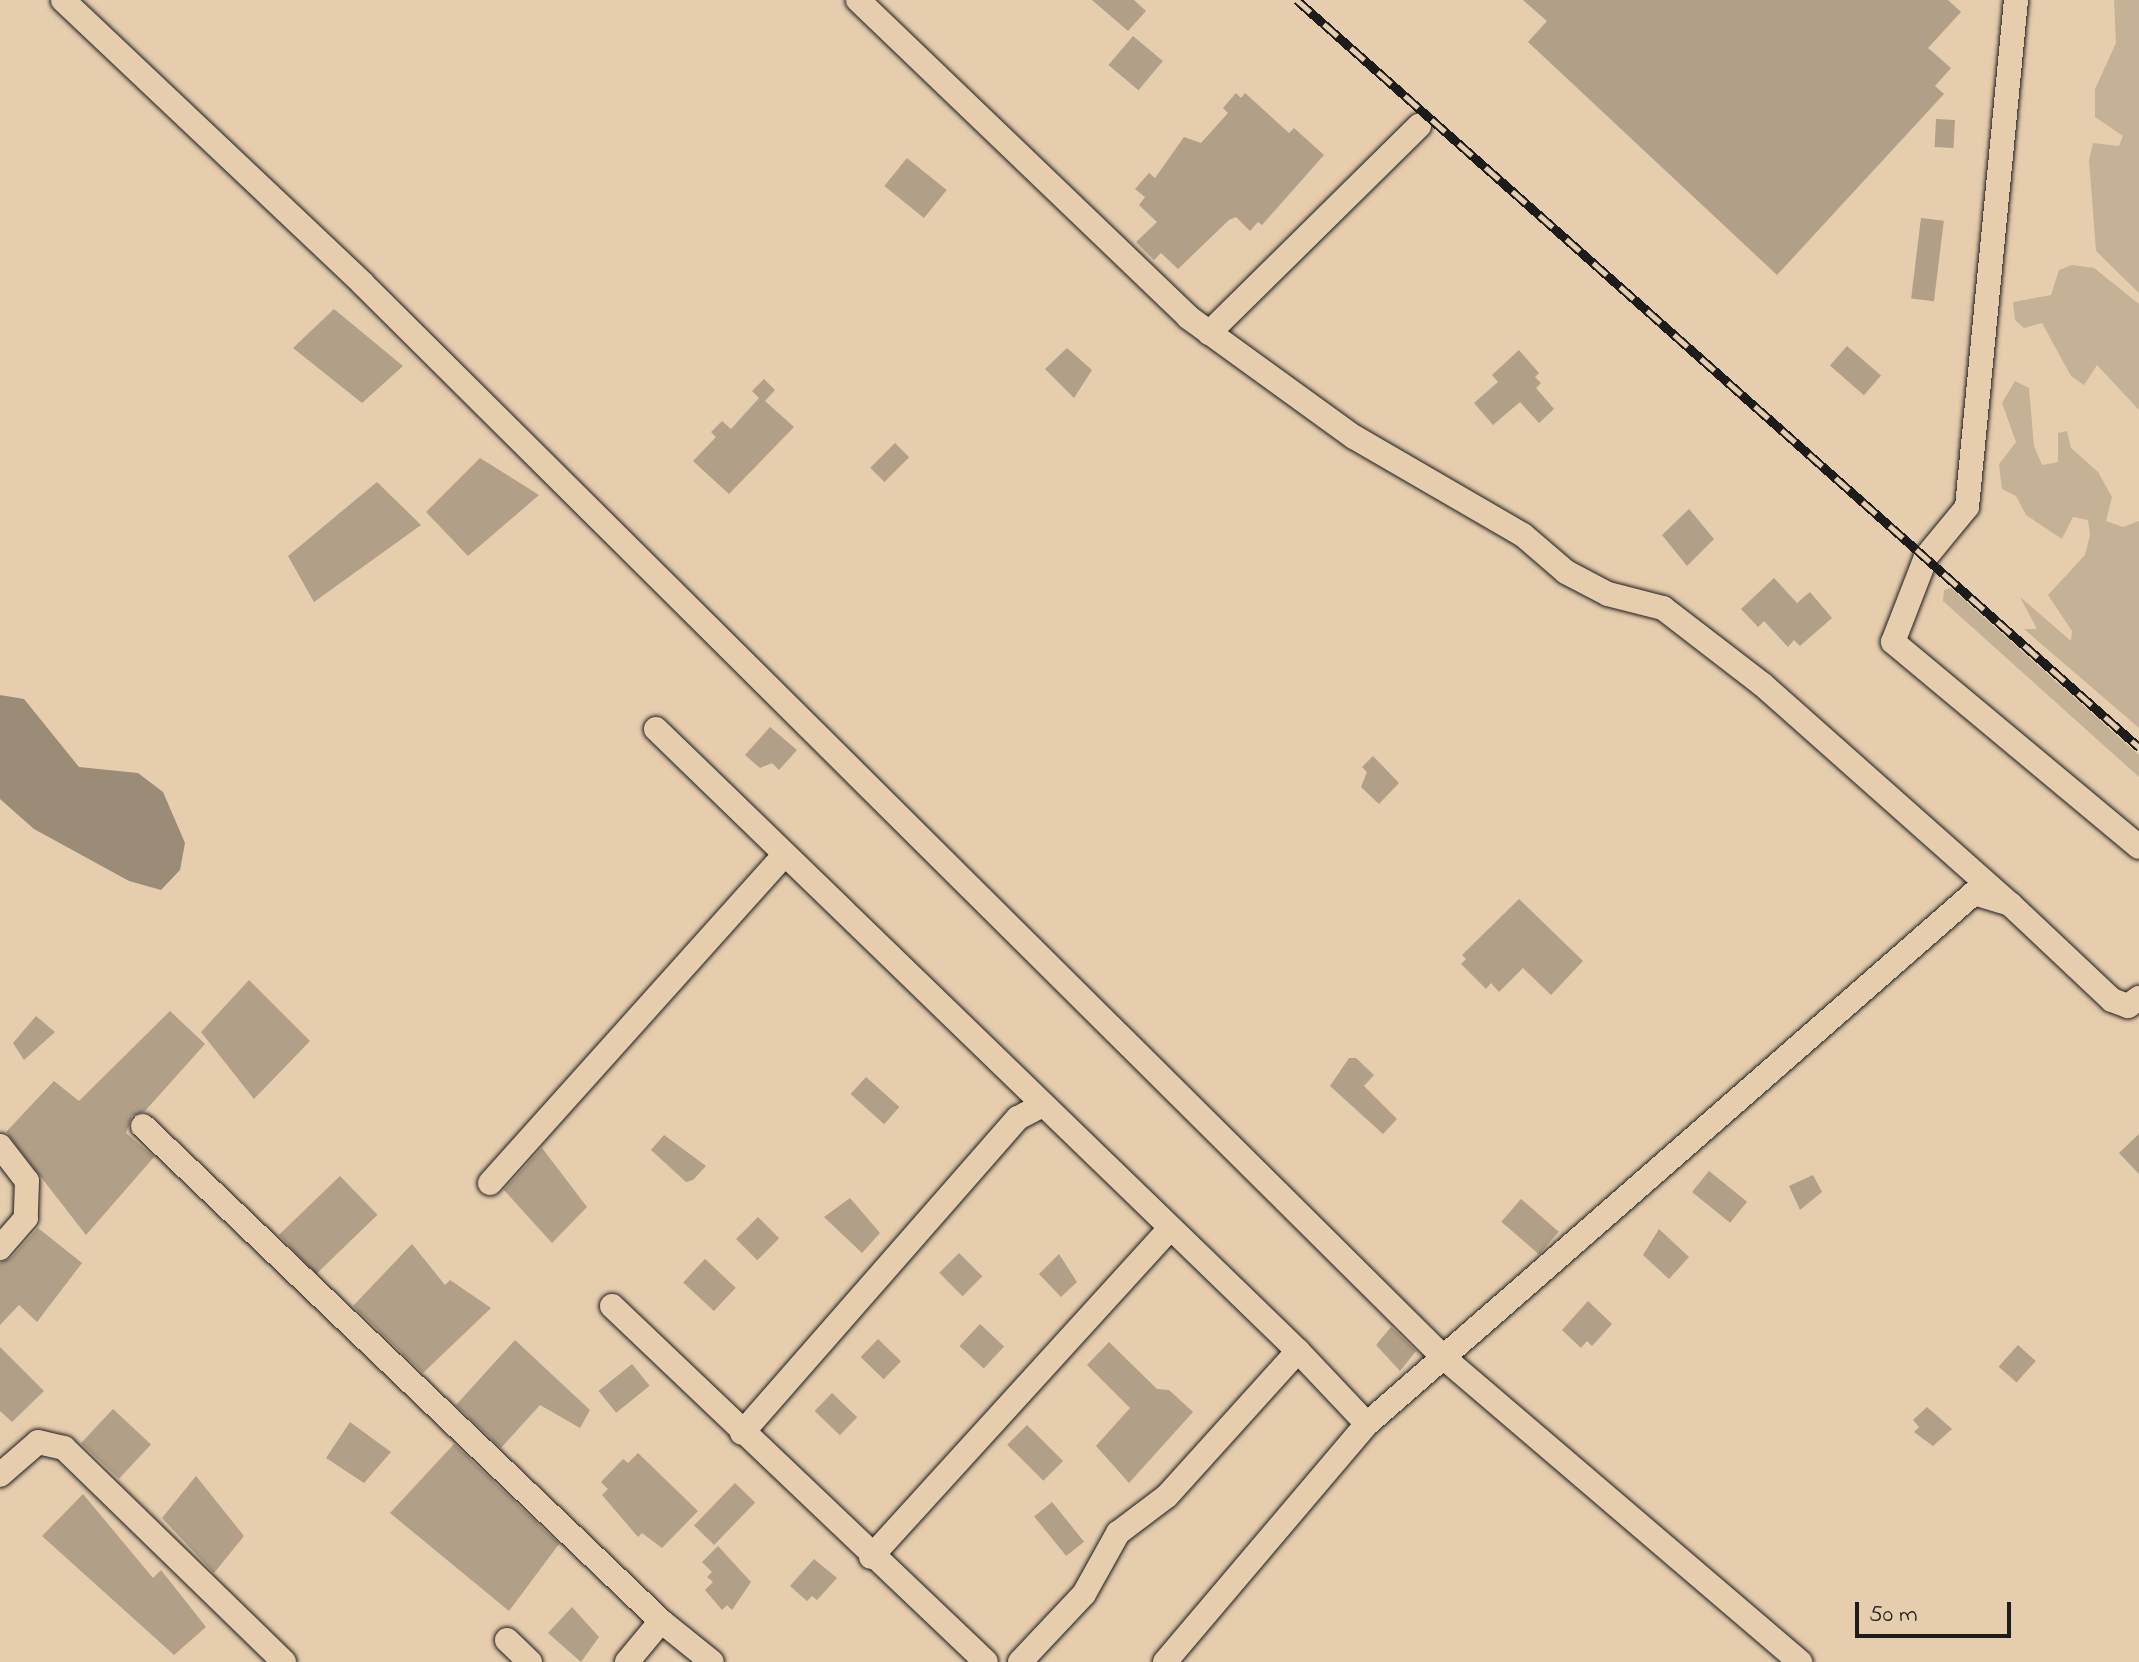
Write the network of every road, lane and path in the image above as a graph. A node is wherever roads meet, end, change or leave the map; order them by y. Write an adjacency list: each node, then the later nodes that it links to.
1 (63, 0): 20 (street)
2 (858, 0): 5 (street)
3 (2016, 0): 7 (street)
4 (1419, 126): 5 (street)
5 (1209, 333): 9 (street)
6 (656, 729): 8 (street)
7 (2139, 847)
8 (784, 855): 12 (street); 15 (street)
9 (2010, 904): 10 (street); 20 (street)
10 (2131, 1001): 11 (street)
11 (2139, 1025)
12 (1041, 1106): 16 (street); 22 (street)
13 (143, 1126): 25 (street)
14 (0, 1146): 17 (street)
15 (490, 1183)
16 (1169, 1229): 19 (street); 24 (street)
17 (0, 1248)
18 (612, 1306): 22 (street)
19 (1298, 1351): 21 (street); 32 (street)
20 (1443, 1357): 21 (street); 34 (street)
21 (1367, 1424): 33 (street)
22 (742, 1433): 24 (street)
23 (0, 1475): 27 (street)
24 (871, 1557): 31 (street)
25 (661, 1621): 29 (street); 30 (street)
26 (507, 1640): 28 (street)
27 (284, 1662)
28 (530, 1662)
29 (627, 1662)
30 (712, 1662)
31 (986, 1662)
32 (1020, 1662)
33 (1165, 1662)
34 (1800, 1662)

